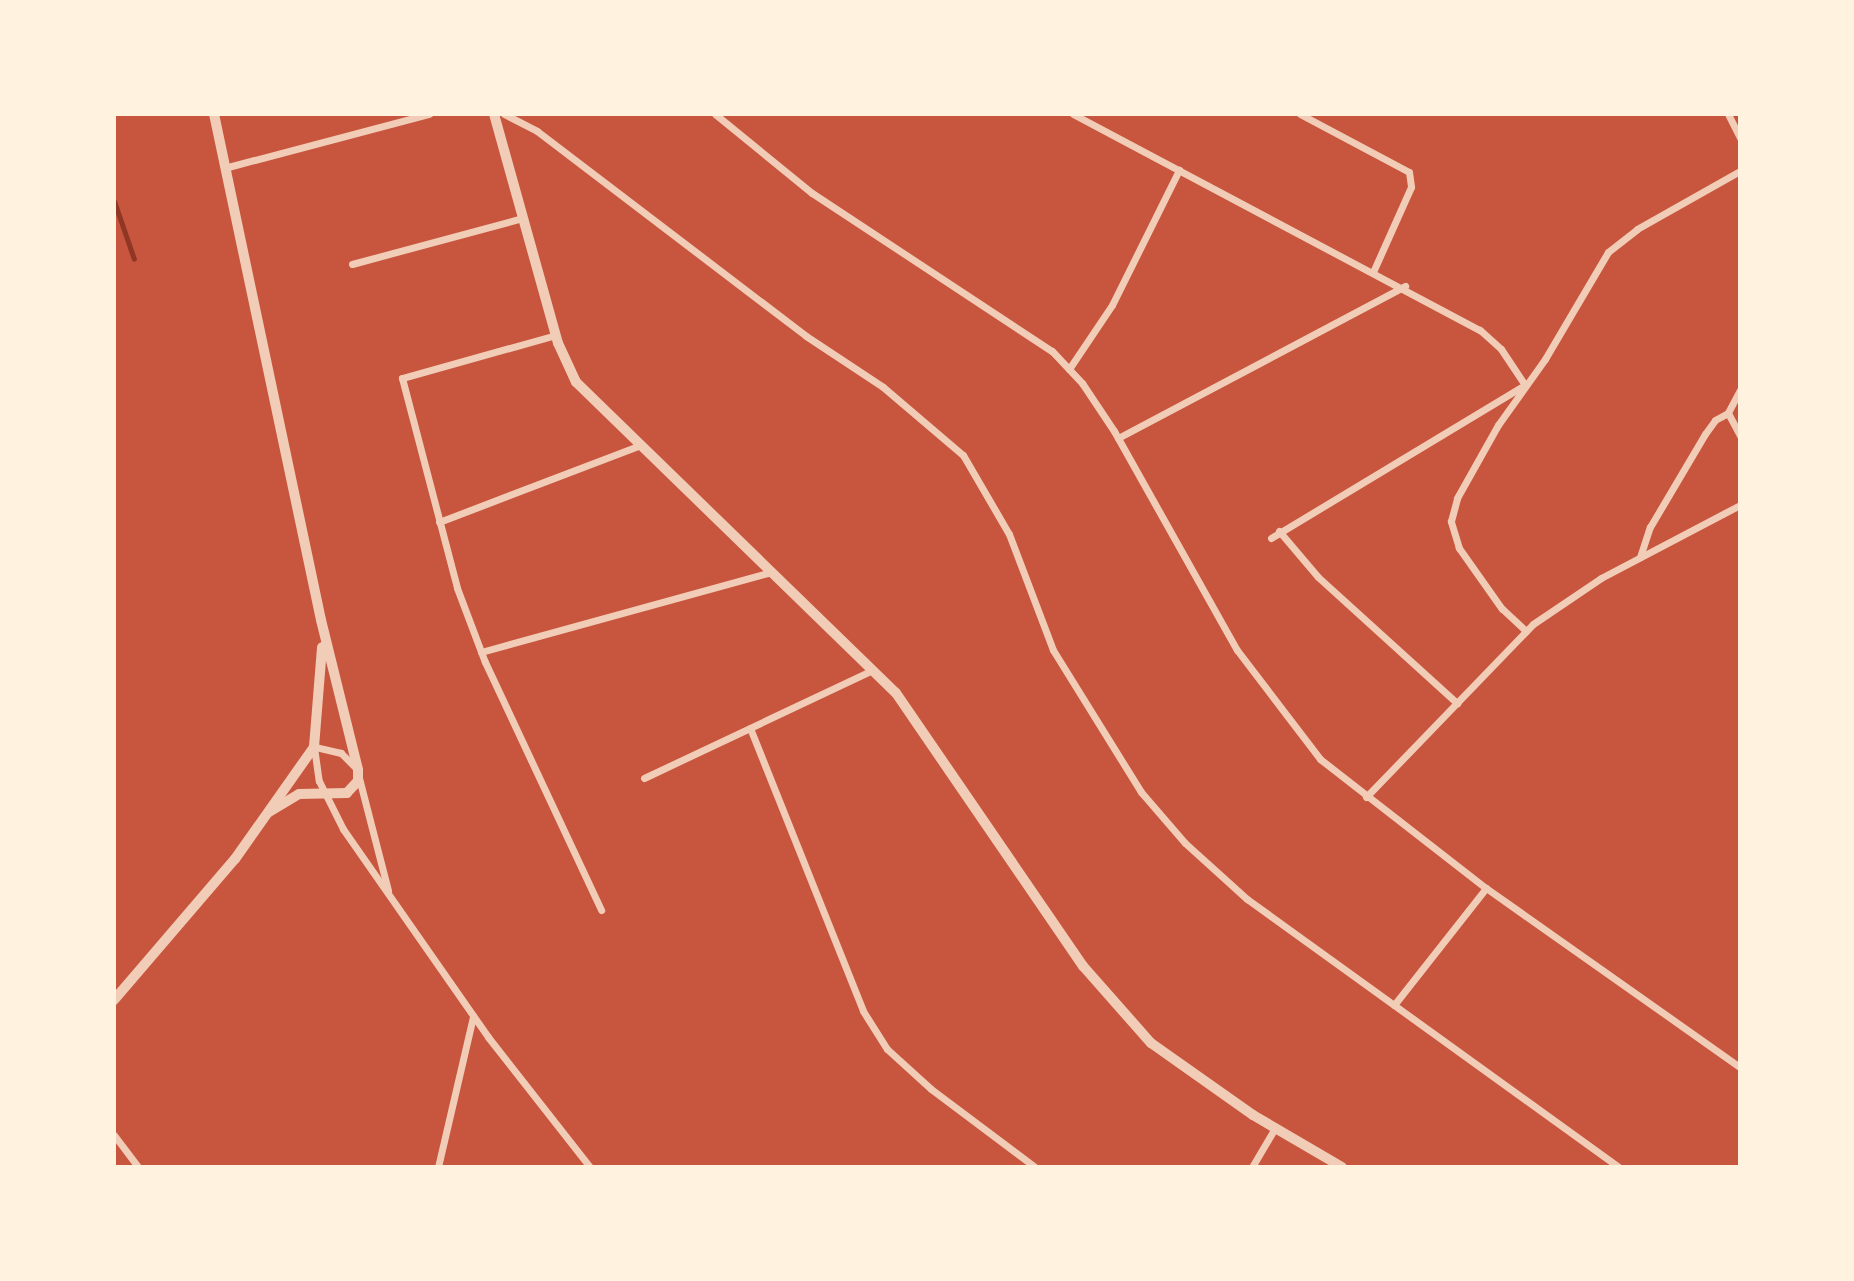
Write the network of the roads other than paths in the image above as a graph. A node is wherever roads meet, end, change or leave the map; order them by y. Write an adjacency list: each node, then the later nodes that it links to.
1 (214, 114): 10 (street)
2 (429, 114): 10 (street)
3 (494, 114): 13 (street)
4 (504, 114): 47 (street)
5 (715, 114): 18 (street)
6 (1073, 114): 11 (street)
7 (1300, 114): 15 (street)
8 (1728, 114): 9 (street)
9 (1740, 138)
10 (228, 167): 31 (street)
11 (1179, 170): 15 (street); 18 (street)
12 (1740, 171): 19 (street)
13 (523, 218): 14 (street); 17 (street)
14 (352, 264)
15 (1374, 272): 16 (street)
16 (1405, 286): 19 (street); 23 (street)
17 (556, 335): 24 (street); 26 (street)
18 (1069, 369): 23 (street)
19 (1525, 385): 27 (street); 32 (street)
20 (1740, 390): 21 (street)
21 (1728, 413): 22 (street); 29 (street)
22 (1740, 436)
23 (1118, 438): 41 (street)
24 (641, 445): 26 (street); 30 (street)
25 (1740, 505): 29 (street)
26 (439, 522): 33 (street)
27 (1279, 531): 28 (street); 35 (street)
28 (1271, 538)
29 (1640, 557): 32 (street)
30 (771, 572): 33 (street); 34 (street)
31 (321, 620): 37 (street); 38 (street)
32 (1526, 631): 35 (street)
33 (481, 652): 45 (street)
34 (872, 670): 36 (street); 50 (street)
35 (1457, 703): 41 (street)
36 (750, 728): 39 (street); 55 (street)
37 (314, 747): 38 (street); 40 (street); 42 (street)
38 (358, 770): 40 (street); 44 (street)
39 (644, 778)
40 (325, 796): 42 (street); 44 (street)
41 (1366, 797): 43 (street)
42 (269, 812): 46 (street)
43 (1486, 888): 47 (street); 49 (street)
44 (388, 890): 48 (street)
45 (601, 910)
46 (114, 1000)
47 (1394, 1005): 58 (street)
48 (473, 1016): 53 (street); 54 (street)
49 (1740, 1068)
50 (1275, 1128): 56 (street); 57 (street)
51 (114, 1135): 52 (street)
52 (138, 1167)
53 (438, 1167)
54 (590, 1167)
55 (1035, 1167)
56 (1252, 1167)
57 (1342, 1167)
58 (1618, 1167)

